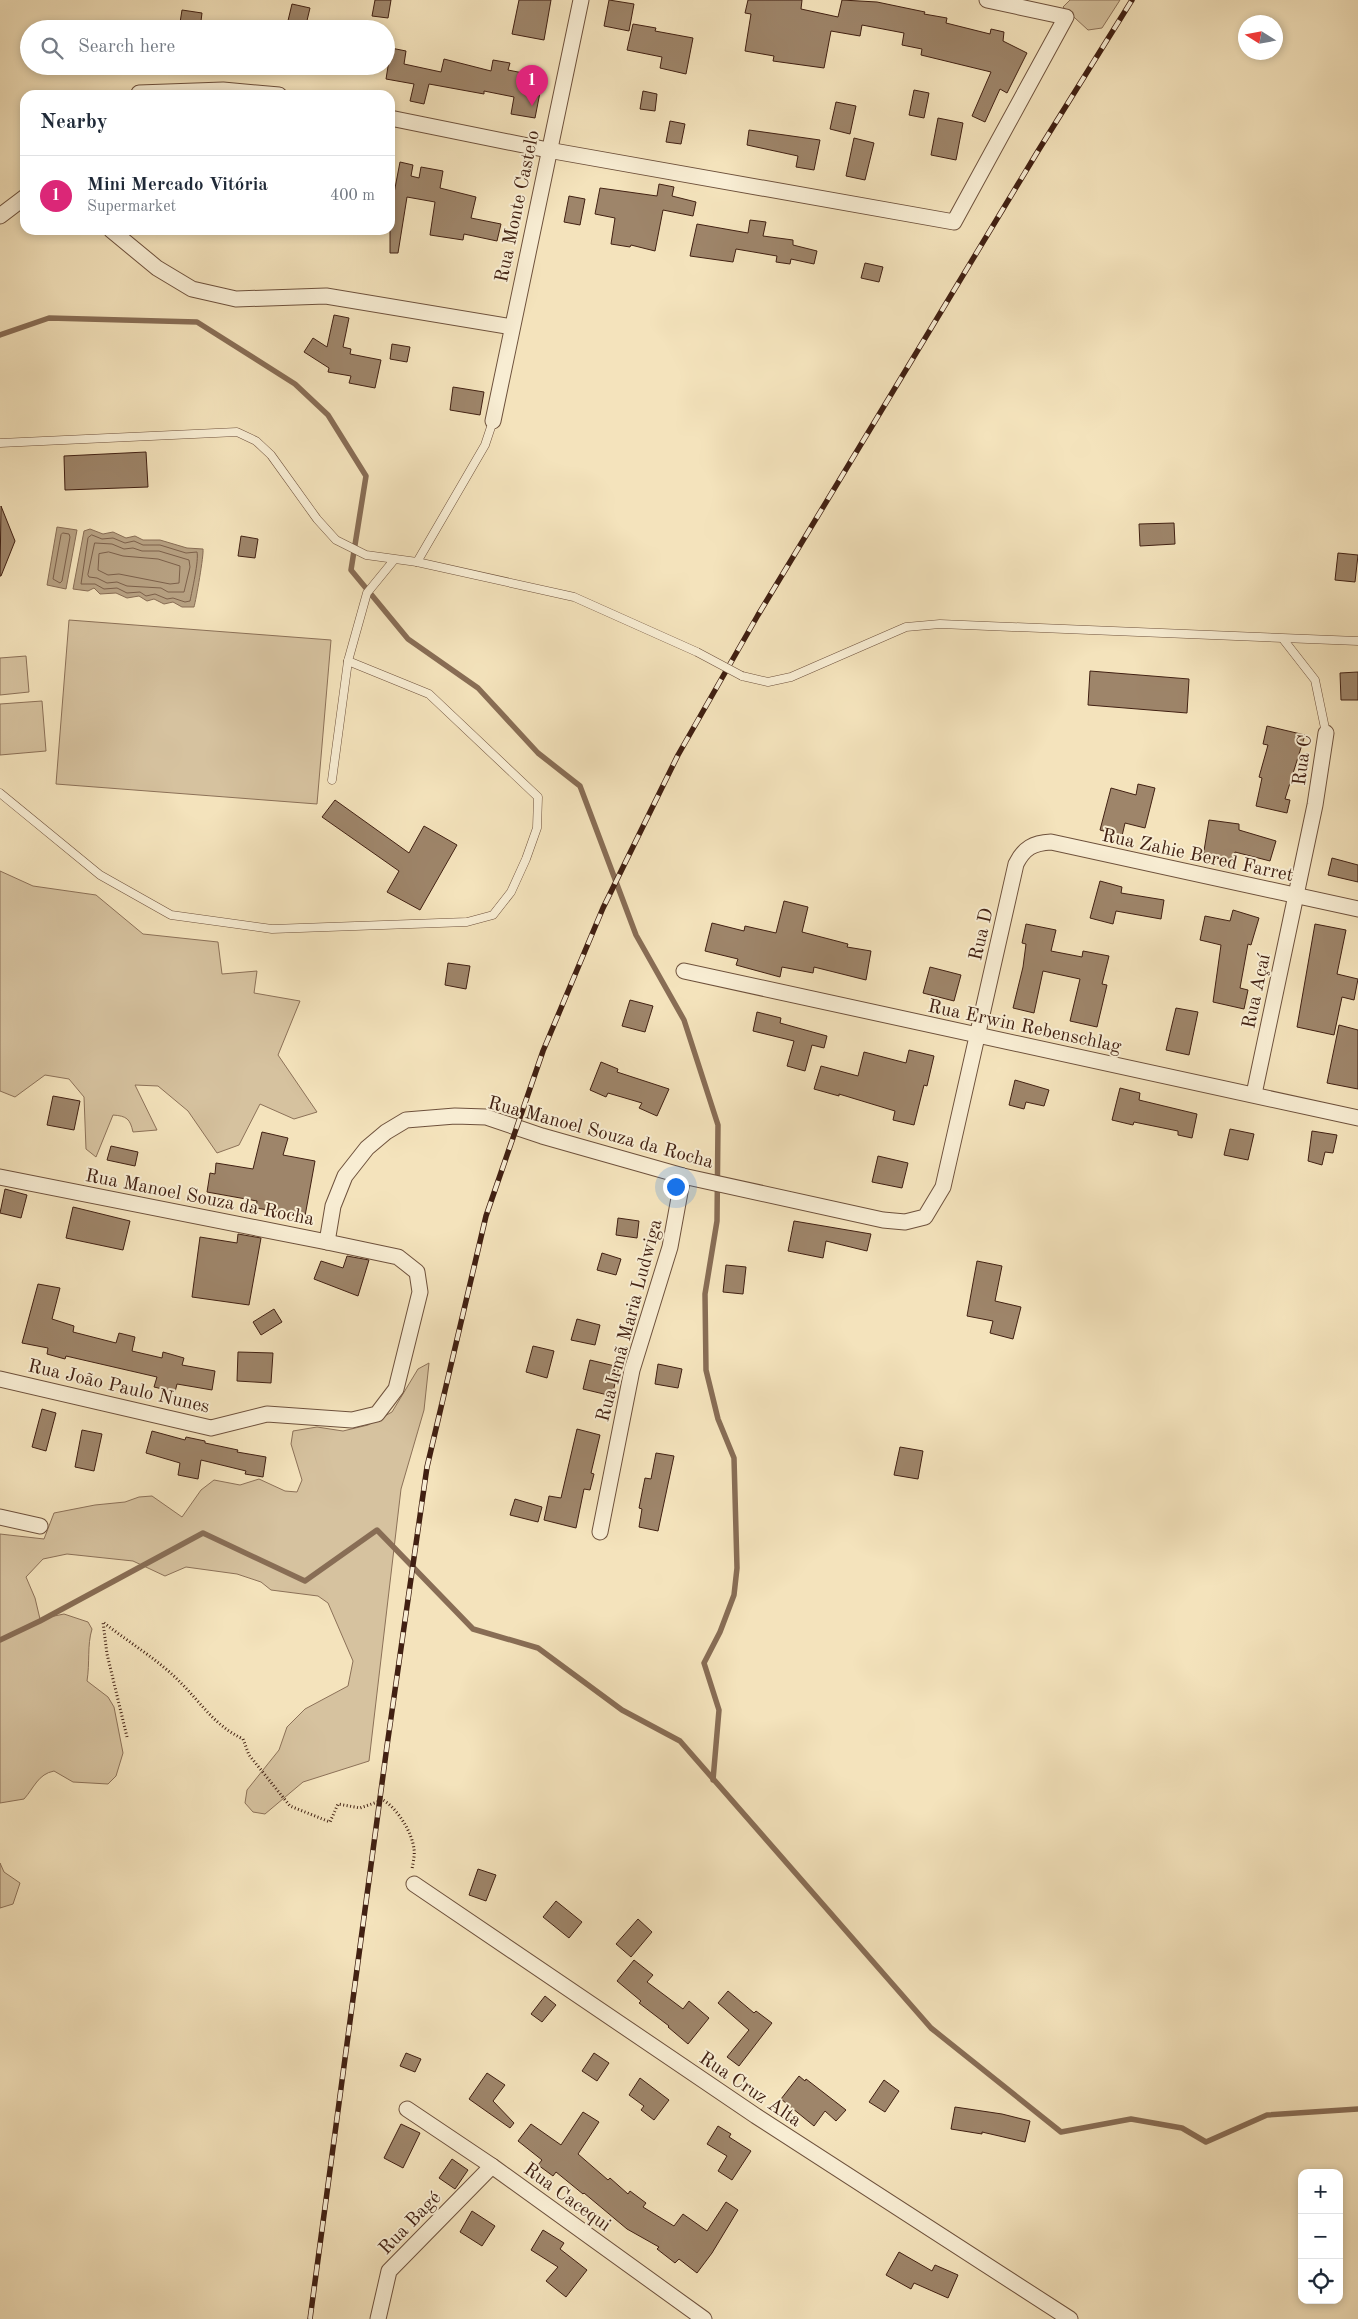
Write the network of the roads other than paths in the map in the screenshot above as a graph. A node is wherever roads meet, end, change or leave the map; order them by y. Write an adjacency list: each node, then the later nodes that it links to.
1 (581, 0): 4 (street, Rua Monte Castelo)
2 (986, 0): 4 (street)
3 (395, 119): 4 (street)
4 (548, 150): 8 (street, Rua Monte Castelo)
5 (20, 201): 6 (street)
6 (0, 216)
7 (117, 235): 8 (street)
8 (512, 327): 9 (street, Rua Monte Castelo)
9 (493, 421): 12 (lane)
10 (0, 443): 11 (lane)
11 (394, 560): 12 (lane); 15 (lane)
12 (417, 562): 13 (lane, bridge)
13 (1283, 639): 14 (lane); 16 (lane, Rua C)
14 (1358, 641)
15 (348, 661): 17 (lane); 18 (lane)
16 (1326, 733): 20 (street, Rua C)
17 (332, 780)
18 (0, 793)
19 (1030, 846): 20 (street, Rua Zahie Bered Farret); 23 (street, Rua D)
20 (1296, 895): 21 (street, Rua Zahie Bered Farret); 24 (street, Rua Açaí)
21 (1358, 909)
22 (684, 972): 23 (street, Rua Erwin Rebenschlag)
23 (978, 1035): 24 (street, Rua Erwin Rebenschlag); 26 (street, Rua Manoel Souza da Rocha)
24 (1254, 1094): 25 (street, Rua Erwin Rebenschlag)
25 (1358, 1118)
26 (683, 1176): 28 (street, Rua Manoel Souza da Rocha); 32 (street, Rua Irmã Maria Ludwiga)
27 (0, 1177): 28 (street, Rua Manoel Souza da Rocha)
28 (326, 1242): 29 (street, Rua João Paulo Nunes)
29 (0, 1378)
30 (0, 1517): 31 (street)
31 (40, 1526)
32 (600, 1532)
33 (414, 1884): 38 (street, Rua Cruz Alta)
34 (407, 2109): 35 (street, Rua Cacequi)
35 (492, 2166): 36 (street, Rua Cacequi); 37 (street, Rua Bagé)
36 (702, 2318)
37 (378, 2319)
38 (1070, 2319)

